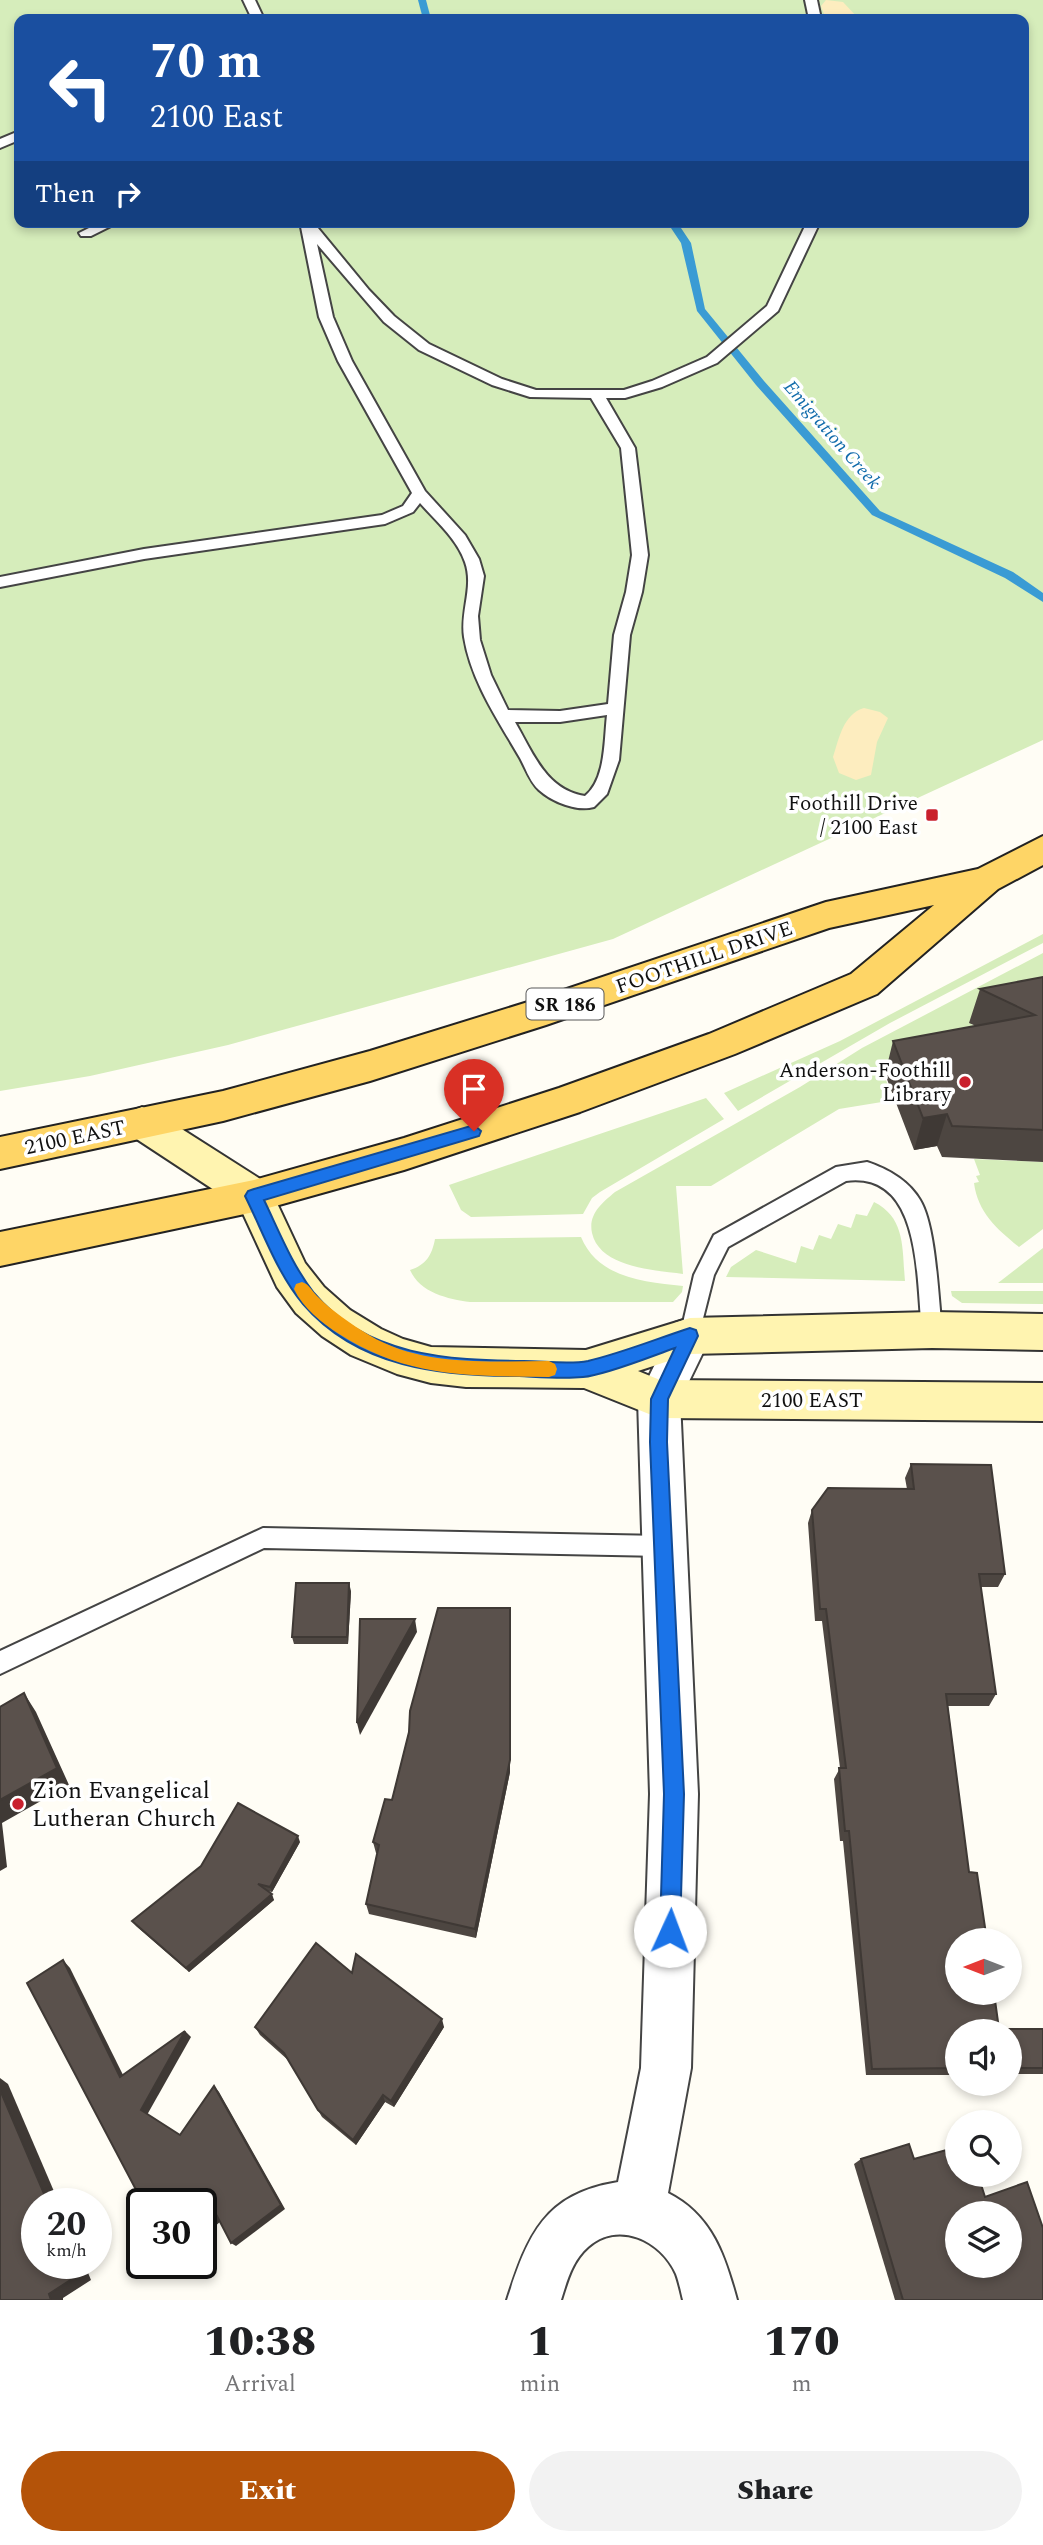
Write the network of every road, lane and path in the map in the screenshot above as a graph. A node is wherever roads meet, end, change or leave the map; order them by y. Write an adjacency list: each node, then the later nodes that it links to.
1 (98, 228): 5 (lane)
2 (307, 228): 7 (lane)
3 (311, 228): 6 (lane)
4 (811, 228): 6 (lane)
5 (86, 233)
6 (596, 394): 9 (lane)
7 (419, 493): 8 (lane); 10 (lane)
8 (0, 582)
9 (616, 707): 10 (lane); 10 (lane)
10 (504, 716)
11 (1043, 849): 12 (main road, FOOTHILL DRIVE / SR 186)
12 (986, 880): 13 (main road, FOOTHILL DRIVE / SR 186); 15 (main road, FOOTHILL DRIVE / SR 186)
13 (142, 1123): 14 (main road, 2100 EAST / SR 186); 15 (street, 2100 EAST)
14 (0, 1153)
15 (254, 1196): 16 (main road, SR 186); 20 (street, 2100 EAST)
16 (0, 1249)
17 (932, 1331): 18 (street, 2100 EAST); 19 (street, 2100 EAST); 19 (lane)
18 (1043, 1332)
19 (690, 1336): 20 (street, 2100 EAST); 21 (street)
20 (586, 1369): 21 (street, 2100 EAST)
21 (659, 1399): 22 (street, 2100 EAST); 23 (street)
22 (1043, 1402)
23 (663, 1546): 24 (lane); 25 (street)
24 (0, 1663)
25 (639, 2208): 26 (street); 27 (street)
26 (534, 2300)
27 (710, 2300)

